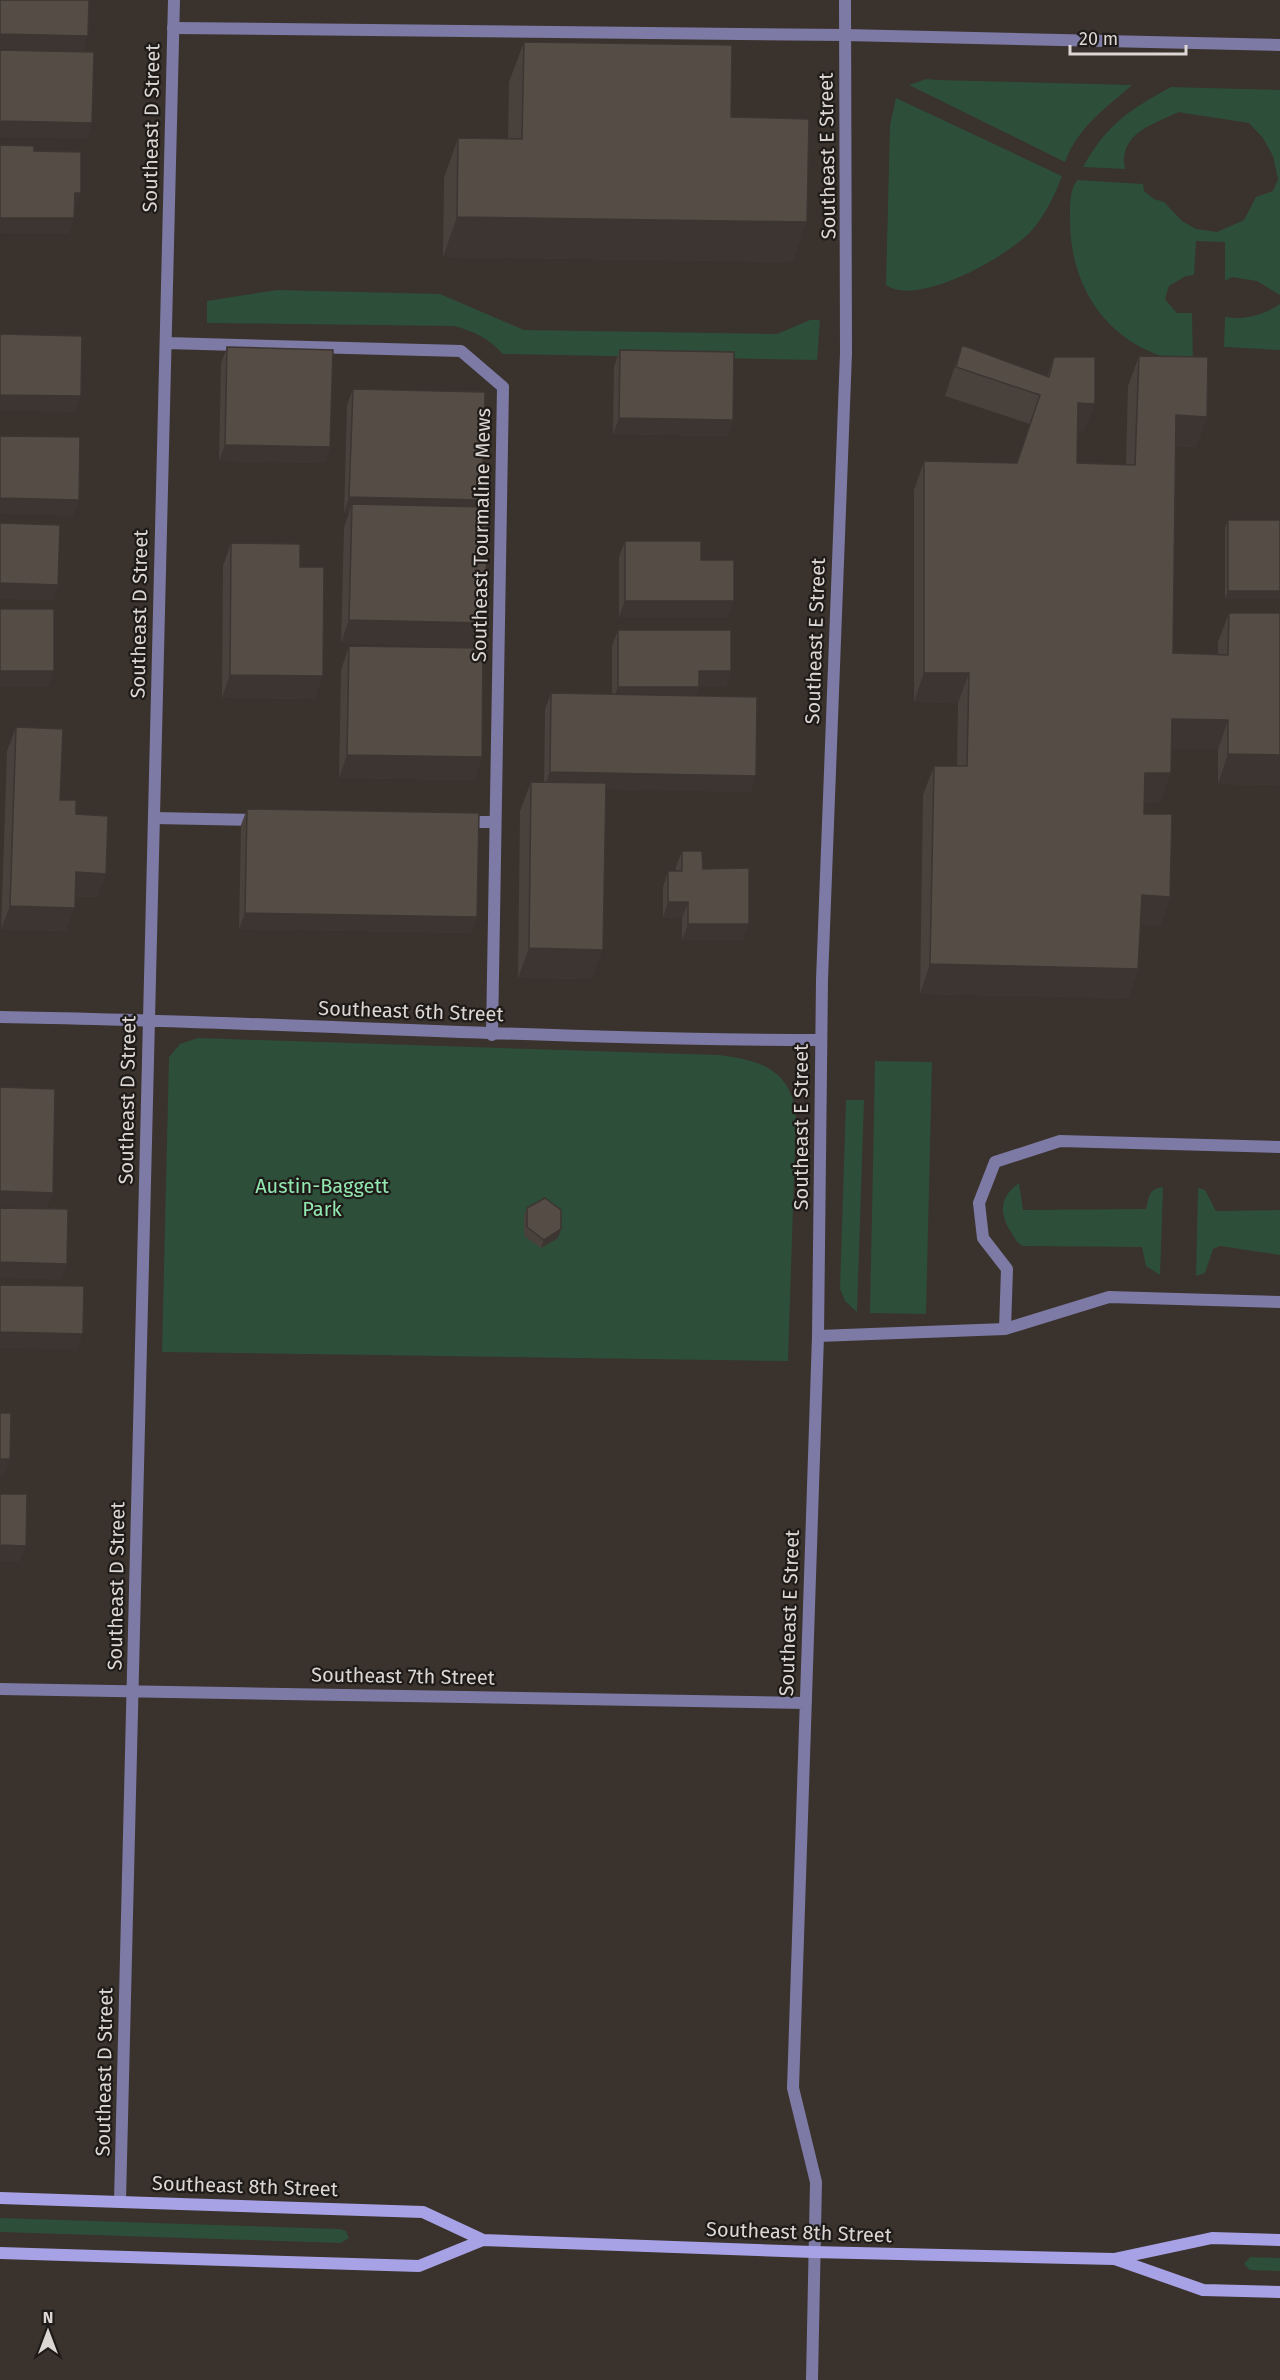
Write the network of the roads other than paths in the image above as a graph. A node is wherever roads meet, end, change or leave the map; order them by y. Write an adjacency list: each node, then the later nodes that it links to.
1 (174, 0): 3 (street, Southeast D Street)
2 (845, 0): 4 (street, Southeast E Street)
3 (173, 28): 4 (street); 6 (street, Southeast D Street)
4 (845, 35): 5 (street); 14 (street, Southeast E Street)
5 (1280, 45)
6 (166, 343): 7 (street, Southeast D Street); 10 (street, Southeast Tourmaline Mews)
7 (154, 818): 8 (street); 12 (street, Southeast D Street)
8 (276, 820)
9 (449, 822): 10 (street)
10 (495, 822): 13 (street, Southeast Tourmaline Mews)
11 (0, 1017): 12 (street, Southeast 6th Street)
12 (149, 1019): 13 (street, Southeast 6th Street); 20 (street, Southeast D Street)
13 (492, 1035): 14 (street, Southeast 6th Street)
14 (821, 1040): 18 (street, Southeast E Street)
15 (1280, 1148): 17 (street)
16 (1280, 1302): 17 (street)
17 (1005, 1329): 18 (street)
18 (818, 1336): 21 (street, Southeast E Street)
19 (0, 1689): 20 (street, Southeast 7th Street)
20 (133, 1691): 21 (street, Southeast 7th Street); 23 (street, Southeast D Street)
21 (806, 1703): 26 (street, Southeast E Street)
22 (0, 2198): 23 (main road, Southeast 8th Street)
23 (120, 2201): 24 (main road, Southeast 8th Street)
24 (483, 2240): 26 (main road, Southeast 8th Street); 27 (main road, Southeast 8th Street)
25 (1280, 2240): 28 (main road, Southeast 8th Street)
26 (813, 2252): 28 (main road, Southeast 8th Street); 30 (street, Southeast E Street)
27 (0, 2253)
28 (1114, 2259): 29 (main road, Southeast 8th Street)
29 (1280, 2292)
30 (812, 2380)

